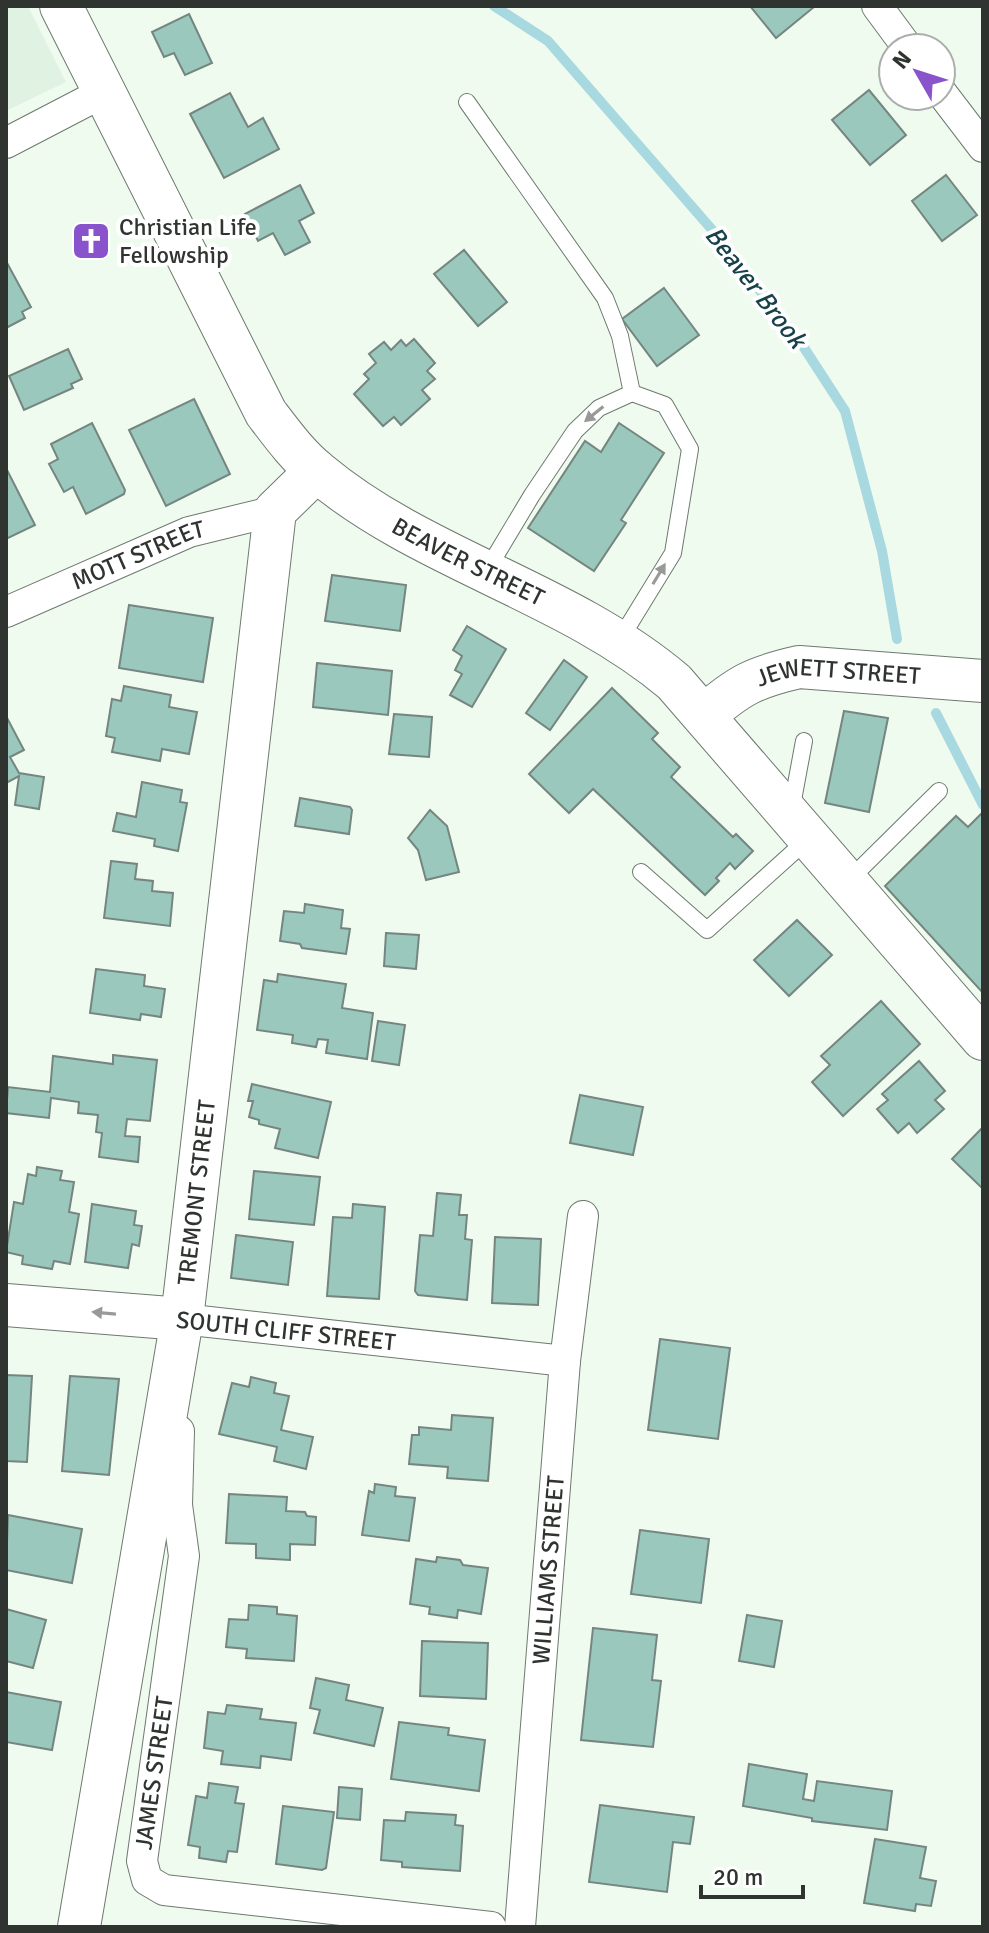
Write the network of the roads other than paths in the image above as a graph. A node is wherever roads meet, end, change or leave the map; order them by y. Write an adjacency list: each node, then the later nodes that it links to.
1 (61, 6): 4 (street, BEAVER STREET)
2 (877, 6): 3 (street)
3 (896, 32)
4 (104, 92): 7 (street); 10 (street, BEAVER STREET)
5 (467, 102): 9 (lane)
6 (956, 112): 8 (street)
7 (6, 143)
8 (983, 147)
9 (632, 393): 12 (lane, one-way to 12); 14 (lane, one-way to 9)
10 (316, 471): 11 (street); 12 (street, BEAVER STREET)
11 (275, 511): 13 (street, MOTT STREET); 25 (street, TREMONT STREET)
12 (487, 570): 14 (street, BEAVER STREET)
13 (6, 612)
14 (619, 641): 16 (street, BEAVER STREET)
15 (983, 681): 16 (street, JEWETT STREET)
16 (705, 715): 19 (street, BEAVER STREET)
17 (804, 741): 19 (lane)
18 (939, 791): 21 (lane)
19 (800, 827): 20 (lane); 21 (street, BEAVER STREET)
20 (641, 872)
21 (847, 882): 22 (street, BEAVER STREET)
22 (983, 1039)
23 (583, 1216): 26 (street, WILLIAMS STREET)
24 (6, 1305): 25 (street, SOUTH CLIFF STREET, one-way to 24)
25 (182, 1319): 26 (street, SOUTH CLIFF STREET); 27 (street, TREMONT STREET); 28 (street, JAMES STREET)
26 (565, 1361): 29 (street, WILLIAMS STREET)
27 (79, 1927)
28 (491, 1927)
29 (520, 1927)

